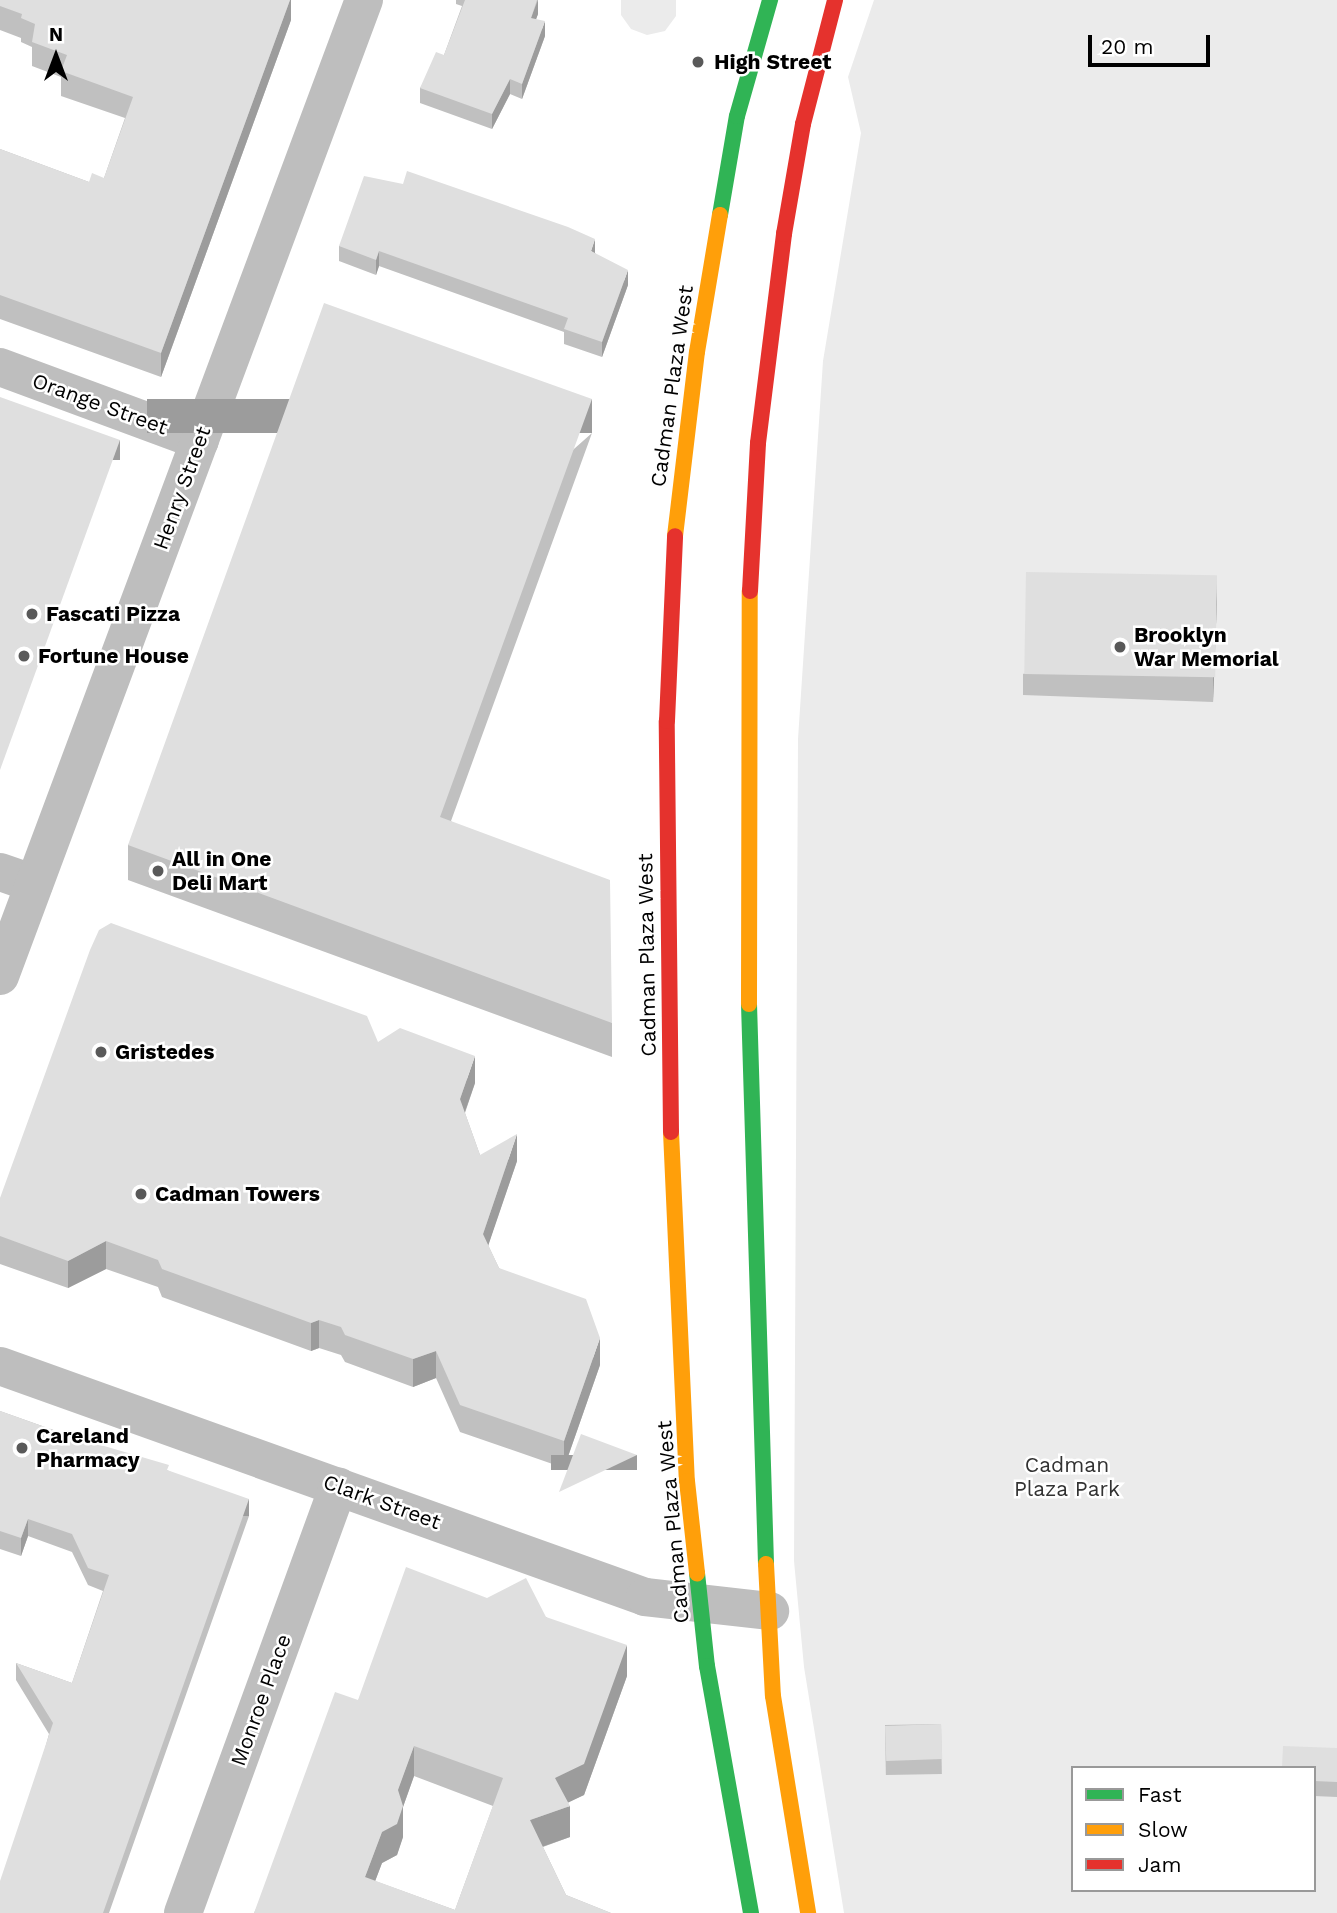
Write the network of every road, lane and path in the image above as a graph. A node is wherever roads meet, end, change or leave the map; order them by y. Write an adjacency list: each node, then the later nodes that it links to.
1 (364, 0): 5 (street, Henry Street)
2 (770, 0): 10 (main road, Cadman Plaza West)
3 (835, 0): 11 (main road)
4 (0, 367): 5 (street, Orange Street)
5 (200, 441): 6 (street, Henry Street)
6 (17, 878): 7 (street, Henry Street)
7 (0, 976)
8 (0, 1366): 9 (street, Clark Street)
9 (338, 1486): 10 (street, Clark Street); 12 (street, Monroe Place)
10 (701, 1602): 11 (street, Clark Street); 13 (main road, Cadman Plaza West)
11 (770, 1611): 14 (main road)
12 (183, 1913)
13 (751, 1913)
14 (808, 1913)

